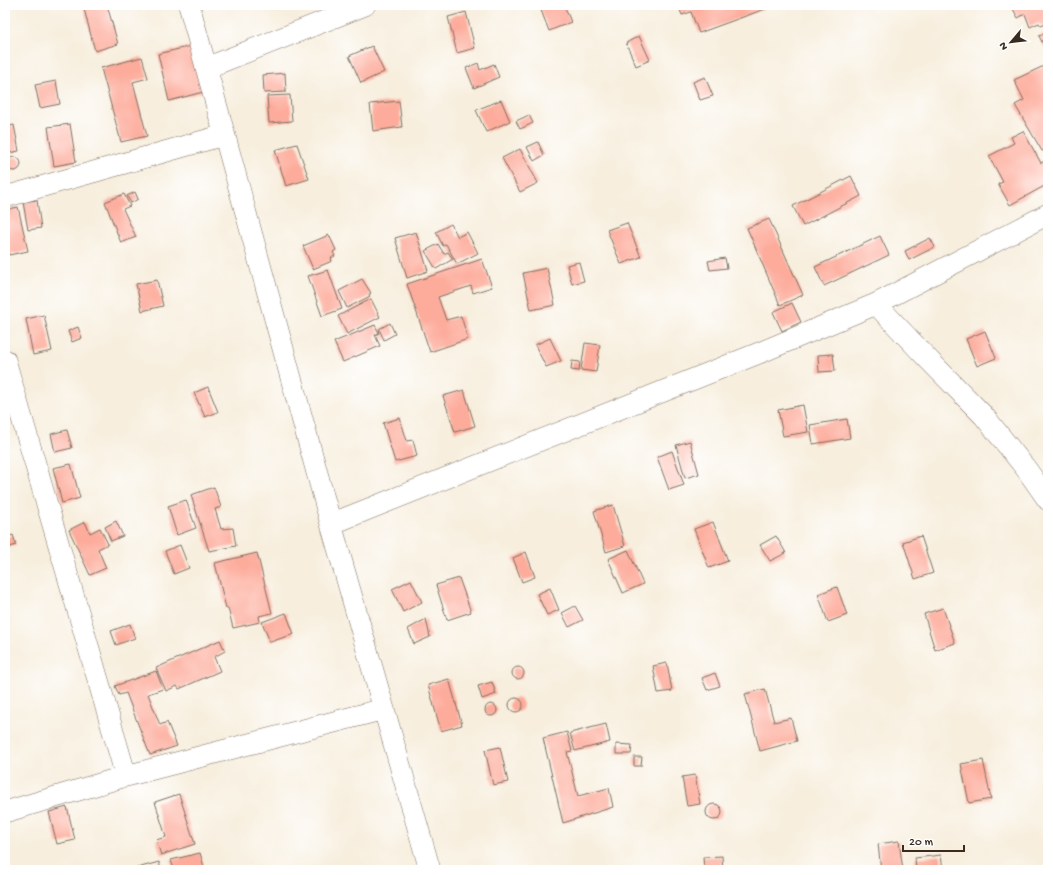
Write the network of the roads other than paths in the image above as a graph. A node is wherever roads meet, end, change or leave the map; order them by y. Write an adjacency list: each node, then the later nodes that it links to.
1 (189, 5): 3 (street)
2 (365, 5): 3 (street)
3 (206, 68): 4 (street)
4 (224, 135): 5 (street); 10 (street)
5 (5, 197)
6 (1048, 214): 7 (street)
7 (876, 304): 9 (street); 10 (street)
8 (5, 360): 12 (street)
9 (1048, 500)
10 (331, 524): 11 (street)
11 (384, 709): 12 (street); 14 (street)
12 (126, 776): 13 (street)
13 (5, 812)
14 (430, 870)

